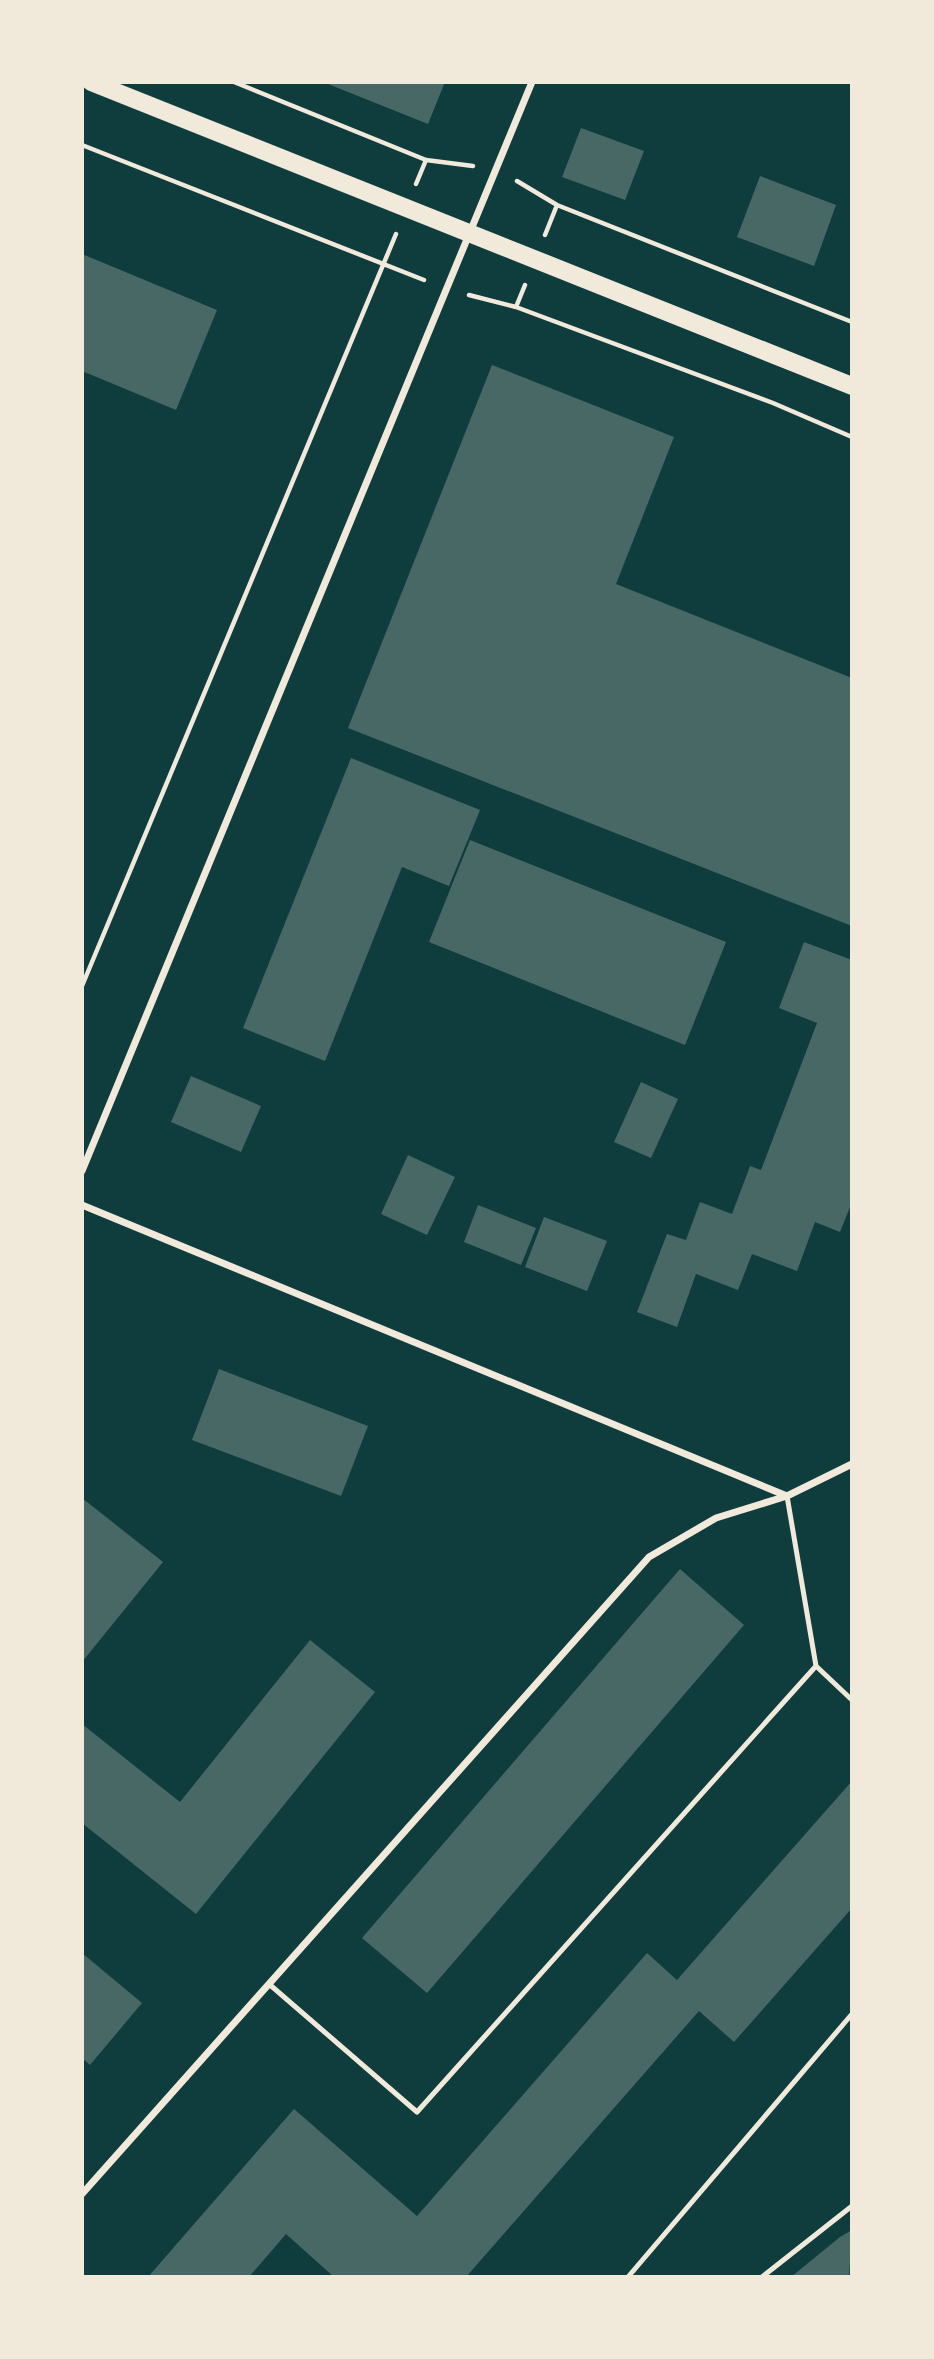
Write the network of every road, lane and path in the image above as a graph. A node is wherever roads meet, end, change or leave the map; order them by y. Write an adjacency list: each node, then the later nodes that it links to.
1 (91, 82): 6 (main road)
2 (234, 82): 4 (path)
3 (532, 82): 5 (street)
4 (425, 160): 5 (path); 6 (path)
5 (497, 170): 7 (street); 8 (path)
6 (407, 207): 7 (main road); 10 (path)
7 (471, 233): 9 (main road); 11 (street)
8 (852, 322)
9 (852, 386)
10 (82, 986)
11 (82, 1171)
12 (82, 1205): 14 (street)
13 (852, 1464): 14 (street)
14 (787, 1496): 15 (lane); 17 (street)
15 (817, 1665): 16 (lane); 17 (lane)
16 (852, 1700)
17 (269, 1984): 19 (street)
18 (852, 2014): 21 (lane)
19 (82, 2194)
20 (852, 2206): 22 (lane)
21 (628, 2277)
22 (762, 2277)

